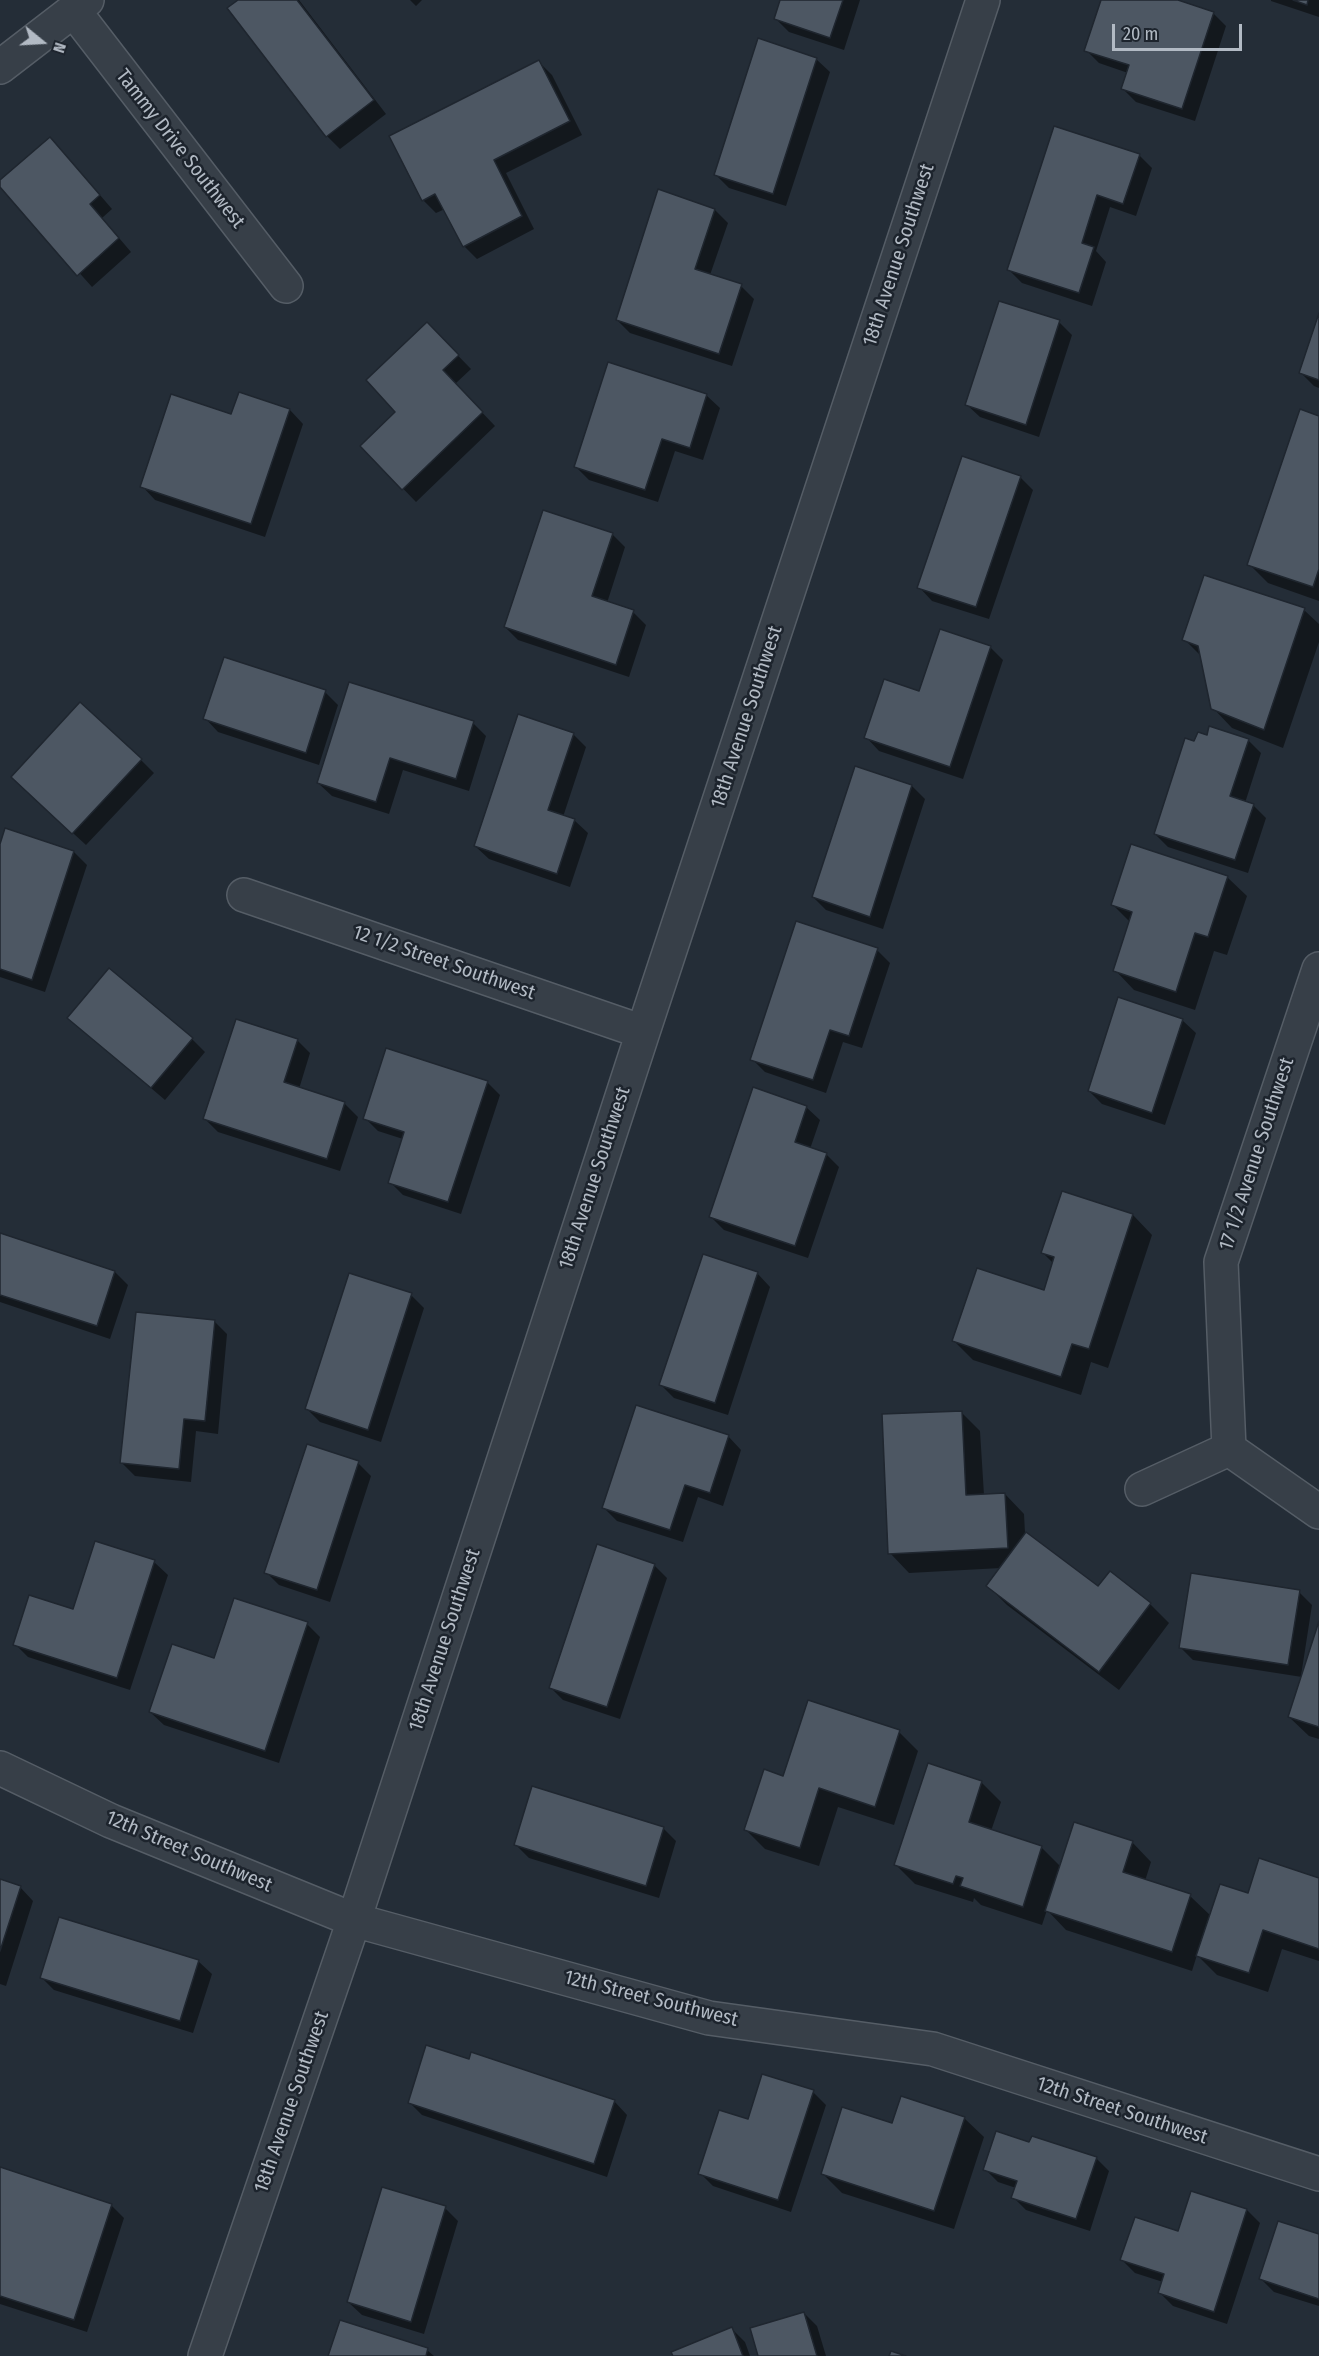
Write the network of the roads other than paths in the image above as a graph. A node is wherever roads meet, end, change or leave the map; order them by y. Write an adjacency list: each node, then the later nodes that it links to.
1 (983, 0): 7 (street, 18th Avenue Southwest)
2 (80, 5): 3 (street); 4 (street, Tammy Drive Southwest)
3 (0, 67)
4 (286, 286)
5 (244, 895): 7 (street, 12 1/2 Street Southwest)
6 (1319, 969): 8 (street, 17 1/2 Avenue Southwest)
7 (643, 1032): 12 (street, 18th Avenue Southwest)
8 (1229, 1449): 9 (street); 10 (street)
9 (1142, 1489)
10 (1319, 1512)
11 (0, 1768): 12 (street, 12th Street Southwest)
12 (354, 1920): 13 (street, 12th Street Southwest); 14 (street, 18th Avenue Southwest)
13 (1319, 2174)
14 (205, 2356)

